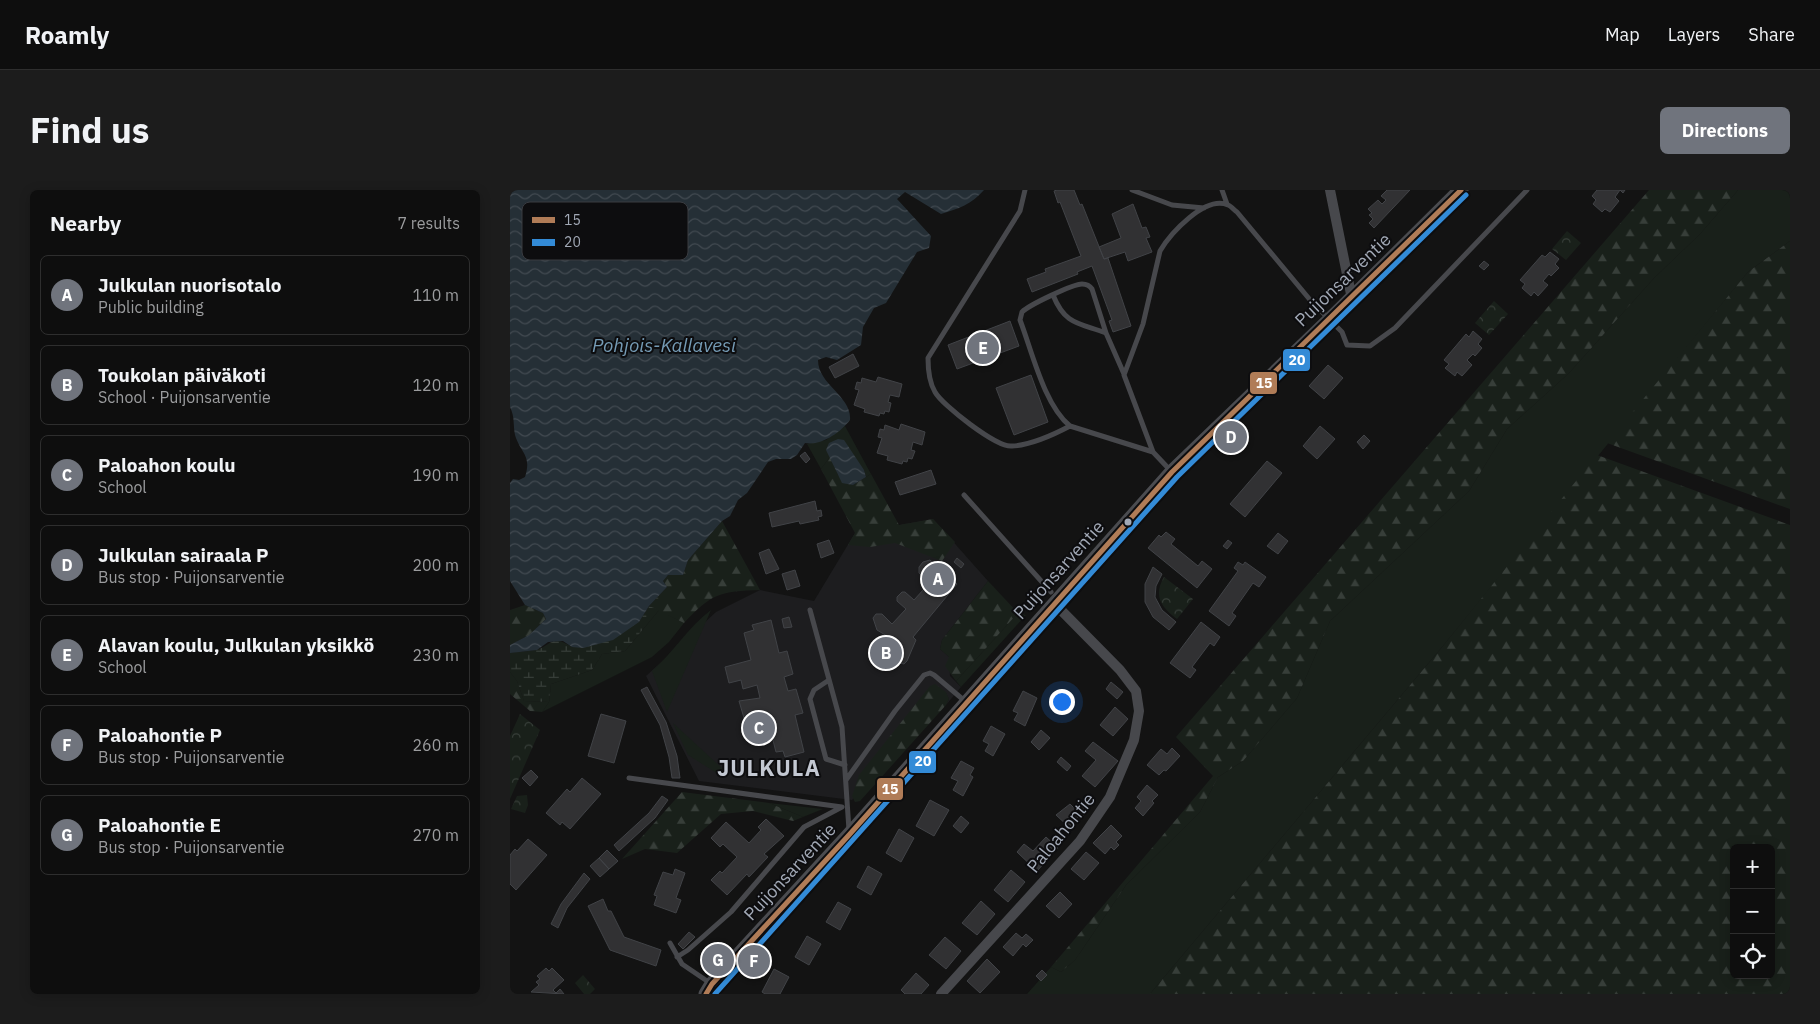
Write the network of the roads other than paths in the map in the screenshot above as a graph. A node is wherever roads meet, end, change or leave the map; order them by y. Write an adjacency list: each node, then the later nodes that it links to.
1 (1025, 190): 14 (lane)
2 (1132, 190): 8 (lane)
3 (1222, 190): 7 (lane)
4 (1330, 190): 10 (street)
5 (1461, 190): 10 (main road, Puijonsarventie)
6 (1527, 190): 11 (lane)
7 (1227, 204): 8 (lane); 11 (lane)
8 (1204, 208): 13 (lane)
9 (1053, 295): 12 (lane); 12 (lane); 14 (lane)
10 (1352, 299): 11 (main road, Puijonsarventie)
11 (1330, 320): 16 (main road, Puijonsarventie)
12 (1106, 333): 13 (lane)
13 (1124, 374): 15 (lane)
14 (1070, 426): 15 (lane)
15 (1153, 452): 16 (lane)
16 (1172, 472): 18 (main road, Puijonsarventie)
17 (964, 496): 18 (lane)
18 (1052, 598): 21 (main road, Puijonsarventie); 30 (street, Paloahontie)
19 (810, 610): 20 (lane)
20 (829, 680): 22 (lane); 22 (lane)
21 (966, 703): 24 (lane); 26 (main road, Puijonsarventie)
22 (844, 765): 24 (lane)
23 (629, 778): 25 (lane)
24 (846, 780): 25 (lane)
25 (844, 808): 26 (lane); 28 (lane)
26 (849, 836): 29 (main road, Puijonsarventie)
27 (670, 944): 28 (lane)
28 (677, 956): 29 (lane)
29 (709, 989)
30 (941, 994)

